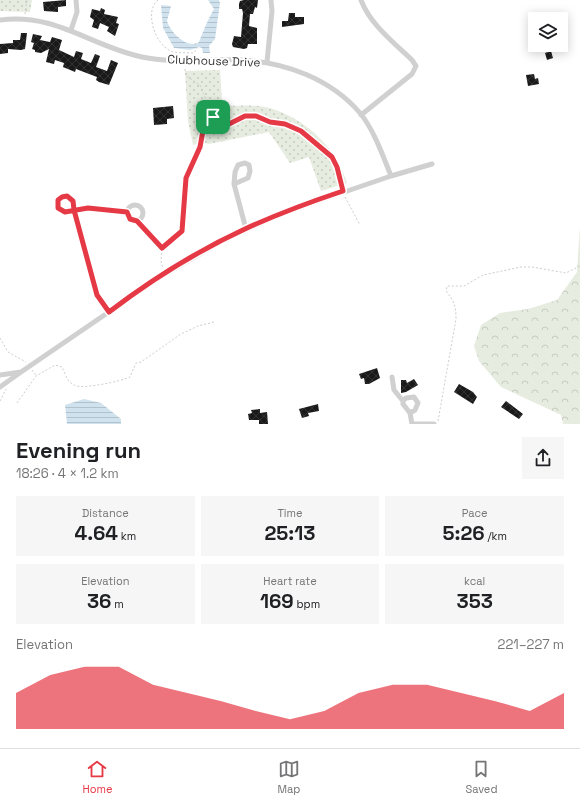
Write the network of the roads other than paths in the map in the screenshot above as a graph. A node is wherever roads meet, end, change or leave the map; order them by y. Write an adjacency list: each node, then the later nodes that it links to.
1 (76, 0): 5 (street)
2 (271, 0): 6 (street)
3 (361, 0): 7 (street)
4 (0, 20): 5 (street, Clubhouse Drive)
5 (71, 30): 6 (street, Clubhouse Drive)
6 (267, 62): 7 (street, Clubhouse Drive)
7 (361, 115): 9 (street, Clubhouse Drive)
8 (432, 164): 9 (street)
9 (391, 176): 12 (street)
10 (234, 184): 12 (street)
11 (127, 212): 11 (street); 13 (street)
12 (246, 229): 13 (street)
13 (109, 312): 14 (street)
14 (21, 372): 15 (street); 17 (street)
15 (0, 376)
16 (392, 378): 18 (street)
17 (0, 387)
18 (403, 401): 19 (street); 19 (street)
19 (410, 413): 20 (street)
20 (412, 424): 21 (street)
21 (434, 424)

